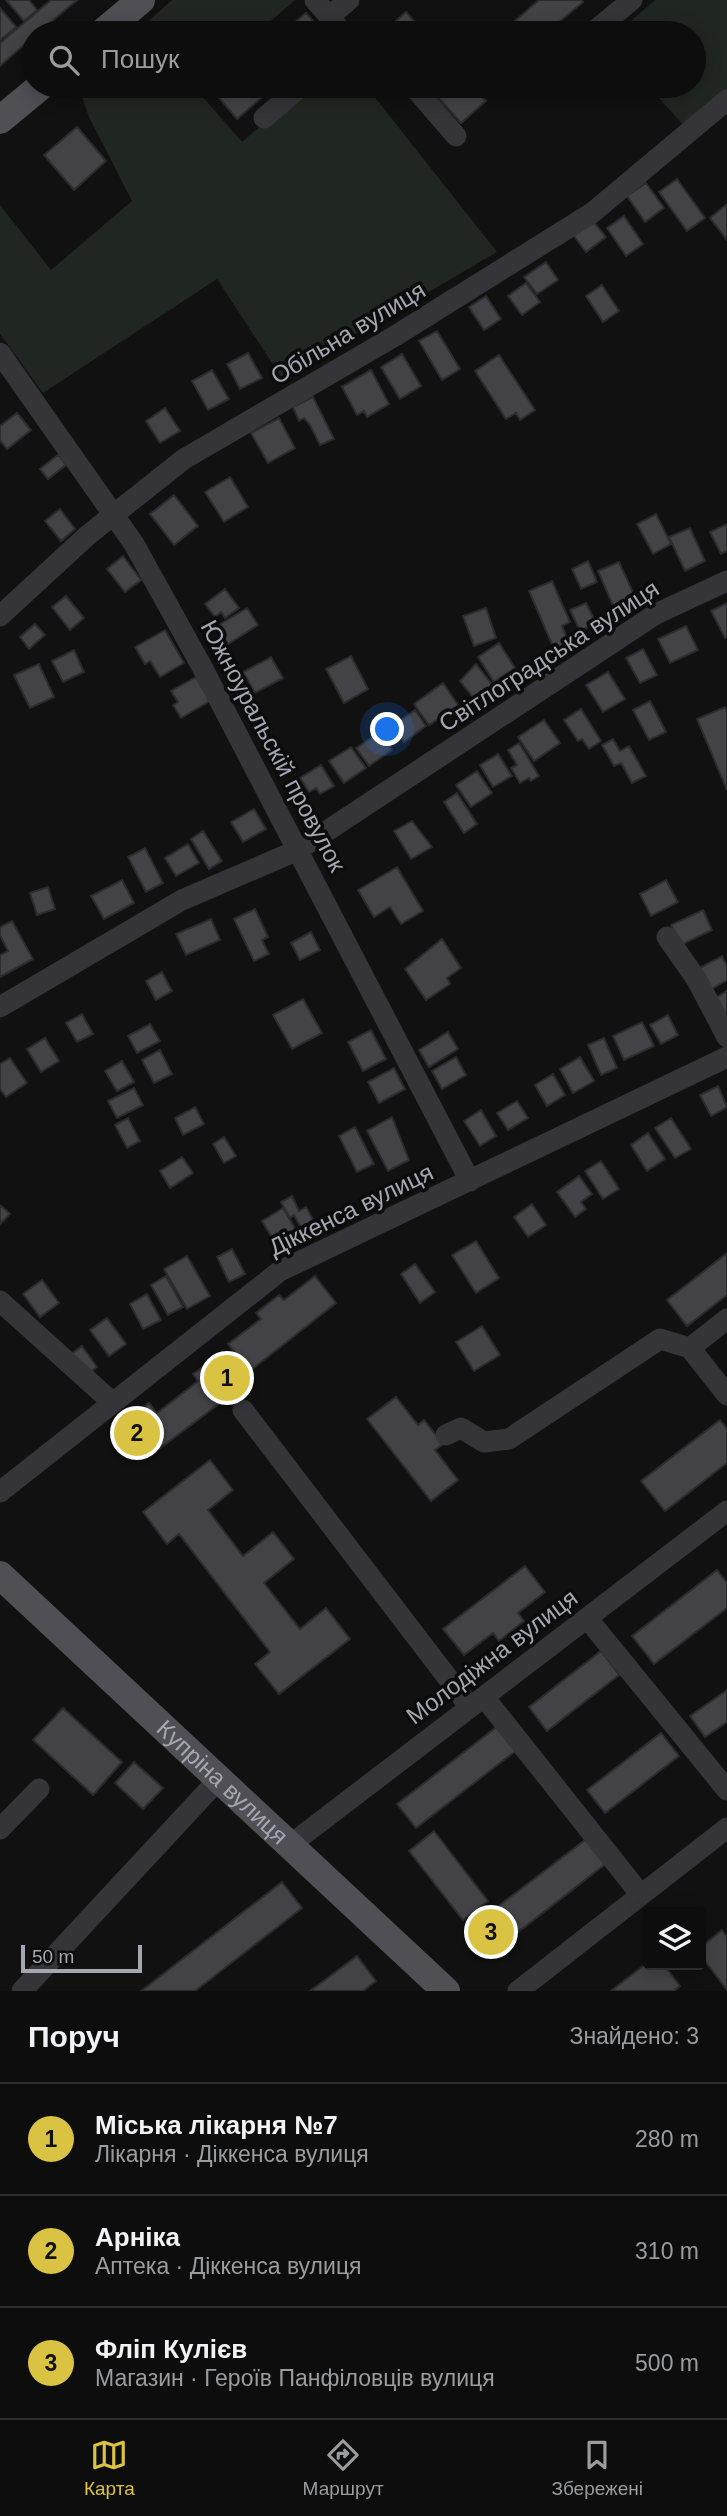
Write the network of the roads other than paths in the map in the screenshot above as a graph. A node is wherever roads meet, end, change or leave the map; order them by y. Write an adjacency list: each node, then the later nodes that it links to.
1 (141, 0): 6 (main road)
2 (315, 0): 5 (street)
3 (349, 0): 5 (street)
4 (632, 0): 8 (street)
5 (330, 16): 7 (street)
6 (116, 21)
7 (334, 21)
8 (607, 21)
9 (27, 98): 14 (main road)
10 (287, 98): 13 (street)
11 (423, 98): 15 (street)
12 (727, 100): 17 (street, Обільна вулиця)
13 (264, 118)
14 (0, 120)
15 (456, 136)
16 (0, 353): 17 (street, Южноуральскій провулок)
17 (115, 514): 19 (street, Обільна вулиця); 20 (street, Южноуральскій провулок)
18 (727, 581): 20 (street, Світлоградська вулиця)
19 (0, 615)
20 (298, 850): 22 (street, Світлоградська вулиця); 25 (street, Южноуральскій провулок)
21 (667, 937): 23 (street)
22 (0, 1007)
23 (727, 1037)
24 (727, 1057): 25 (street, Діккенса вулиця)
25 (470, 1181): 30 (street, Діккенса вулиця)
26 (0, 1301): 30 (street)
27 (727, 1319): 28 (street)
28 (690, 1348): 29 (street); 32 (street)
29 (727, 1395)
30 (113, 1403): 33 (street, Діккенса вулиця)
31 (243, 1410): 37 (street)
32 (446, 1435)
33 (0, 1493)
34 (727, 1511): 36 (street, Молодіжна вулиця)
35 (0, 1575): 38 (main road, Купріна вулиця)
36 (587, 1618): 37 (street, Молодіжна вулиця); 40 (street)
37 (477, 1702): 43 (street, Молодіжна вулиця); 44 (street)
38 (219, 1779): 43 (main road, Купріна вулиця); 45 (street)
39 (38, 1789): 42 (street)
40 (727, 1790)
41 (727, 1828): 44 (street)
42 (0, 1829)
43 (290, 1845): 46 (main road, Купріна вулиця)
44 (641, 1895): 47 (street)
45 (22, 1991)
46 (446, 1991)
47 (519, 1991)

